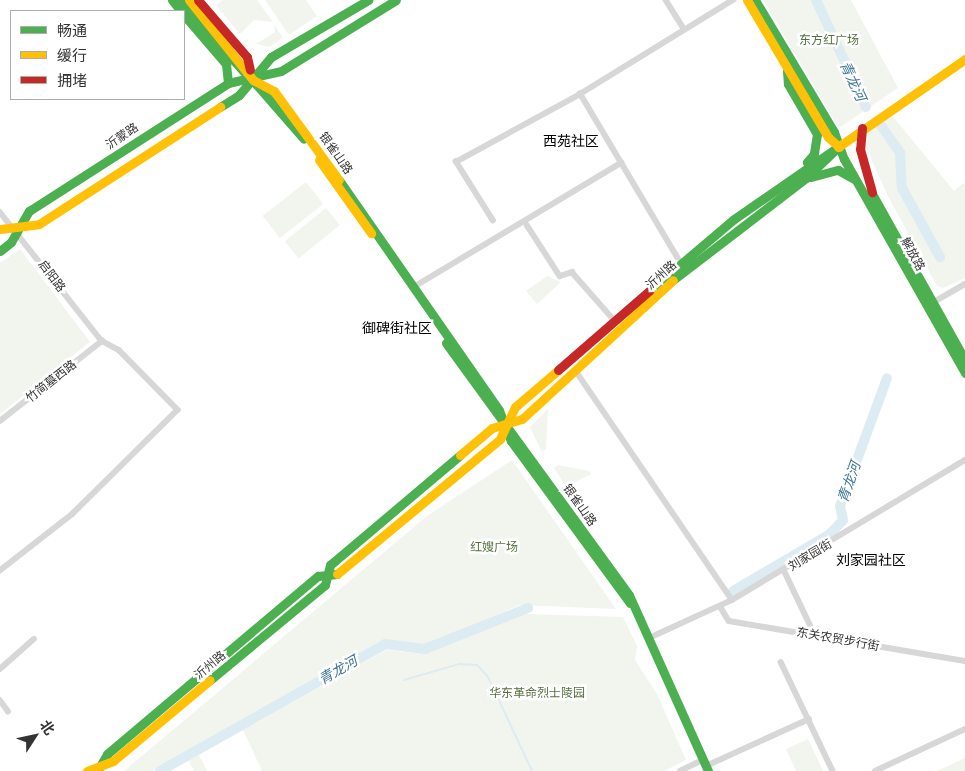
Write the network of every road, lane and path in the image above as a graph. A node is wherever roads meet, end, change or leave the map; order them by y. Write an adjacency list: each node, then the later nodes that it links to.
1 (180, 0): 14 (main road, 银雀山路)
2 (189, 0): 14 (main road, 银雀山路)
3 (198, 0): 14 (main road)
4 (368, 0): 14 (main road, 沂蒙路)
5 (396, 0): 14 (main road, 沂蒙路)
6 (666, 0): 11 (street)
7 (733, 0): 11 (street)
8 (746, 0): 13 (main road, 解放路)
9 (756, 0): 18 (main road, 解放路)
10 (185, 16): 15 (main road)
11 (684, 29): 16 (street)
12 (965, 59): 17 (main road, 沂州路)
13 (787, 68): 18 (main road, 解放路); 20 (main road)
14 (253, 80): 15 (main road, 沂蒙路); 28 (main road, 沂蒙路); 32 (main road, 银雀山路)
15 (228, 83): 28 (main road, 沂蒙路)
16 (580, 94): 19 (street); 25 (street)
17 (866, 125): 18 (main road, 沂州路); 23 (main road)
18 (838, 147): 20 (main road, 沂州路); 21 (main road, 沂州路); 22 (main road, 解放路); 23 (main road, 解放路)
19 (621, 163): 30 (street); 32 (street)
20 (796, 174): 30 (main road, 沂州路)
21 (806, 178): 22 (main road); 37 (main road, 沂州路)
22 (862, 187): 38 (main road, 解放路)
23 (872, 192): 33 (main road, 解放路)
24 (0, 212): 28 (street, 启阳路)
25 (493, 221)
26 (527, 226): 34 (street)
27 (0, 229): 28 (main road, 沂蒙路)
28 (14, 230): 29 (main road, 沂蒙路); 35 (street, 启阳路)
29 (0, 252)
30 (681, 264): 34 (main road, 沂州路)
31 (965, 284): 33 (street)
32 (412, 288): 40 (main road, 银雀山路)
33 (934, 302): 36 (main road, 解放路)
34 (615, 321): 40 (main road, 沂州路)
35 (102, 341): 39 (street, 竹简墓西路); 43 (street, 启阳路)
36 (965, 360)
37 (576, 371): 40 (main road, 沂州路); 44 (street)
38 (965, 373)
39 (0, 421)
40 (504, 425): 47 (main road, 银雀山路); 57 (main road, 沂州路)
41 (965, 460): 42 (street, 刘家园街)
42 (784, 570): 44 (street, 刘家园街); 46 (street)
43 (0, 571)
44 (732, 600): 45 (street, 刘家园街)
45 (720, 606): 46 (street, 东关农贸步行街); 47 (street, 刘家园街)
46 (815, 635): 49 (street, 东关农贸步行街)
47 (649, 638): 56 (main road, 银雀山路)
48 (34, 639): 51 (street)
49 (965, 661)
50 (781, 662): 54 (street)
51 (0, 669)
52 (0, 700): 53 (street)
53 (8, 710)
54 (809, 719): 56 (street); 60 (street)
55 (965, 729): 61 (street)
56 (706, 766): 59 (street)
57 (100, 770): 58 (main road, 沂州路)
58 (88, 771)
59 (680, 771)
60 (833, 771)
61 (875, 771)

